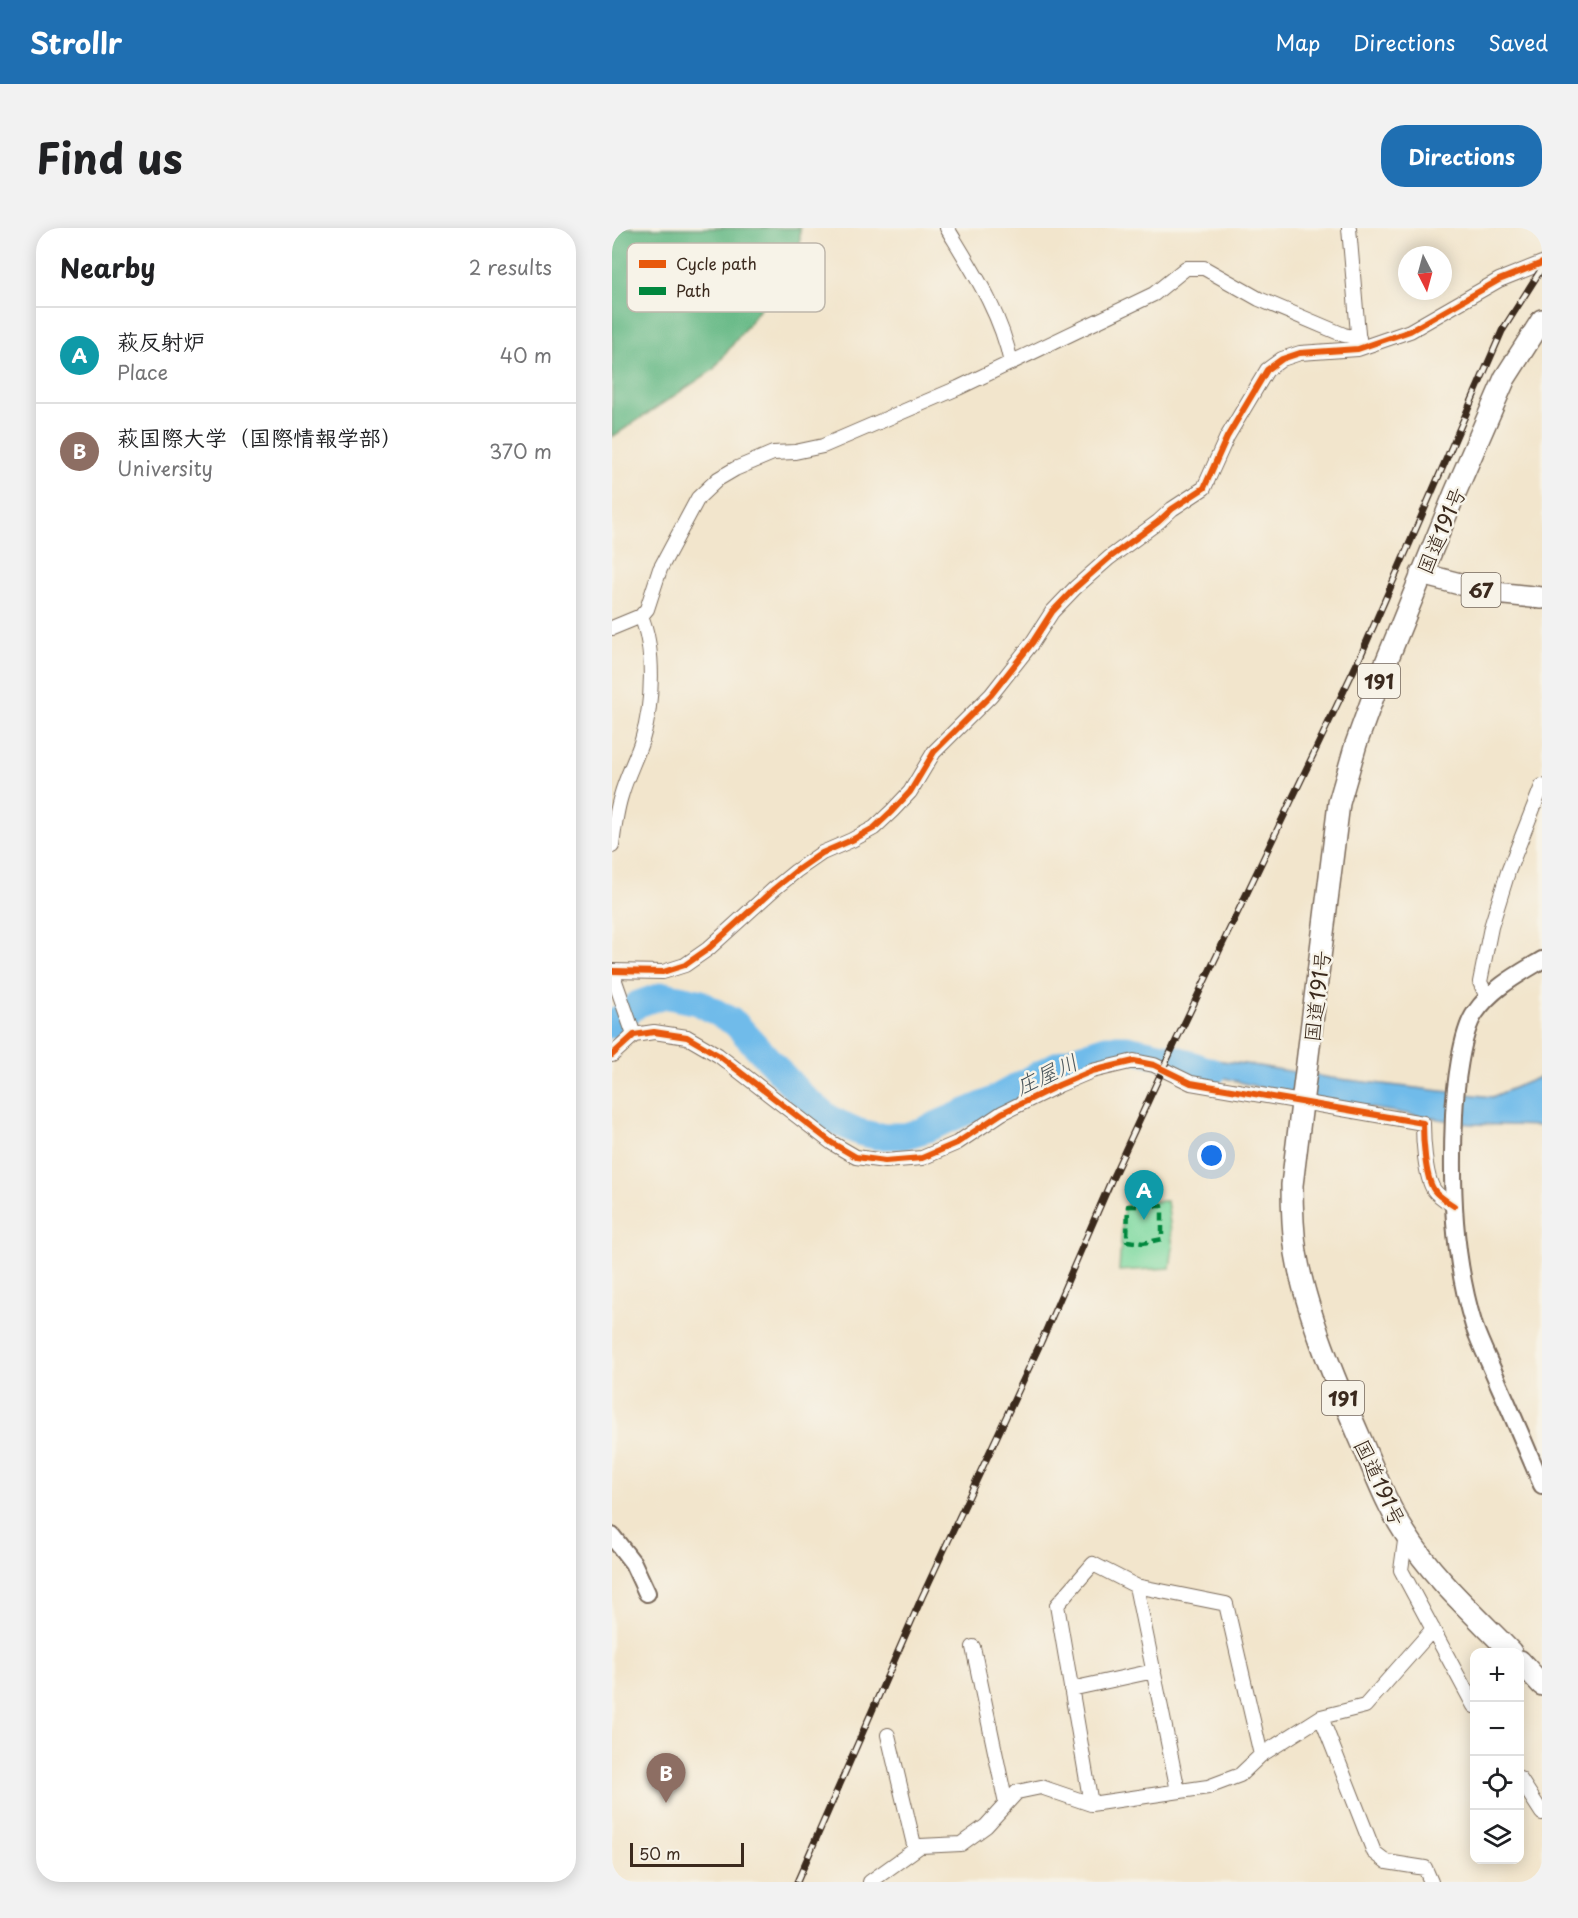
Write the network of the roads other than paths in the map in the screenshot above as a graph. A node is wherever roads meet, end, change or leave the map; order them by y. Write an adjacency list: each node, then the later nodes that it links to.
1 (947, 228): 6 (street)
2 (1349, 228): 5 (street)
3 (1542, 263): 5 (street)
4 (1542, 320): 7 (main road, 国道191号 / 191)
5 (1359, 343): 6 (street); 14 (street)
6 (1011, 363): 9 (street)
7 (1421, 574): 8 (main road, 67); 18 (main road, 国道191号 / 191)
8 (1542, 598)
9 (641, 616): 10 (street); 12 (street)
10 (612, 628)
11 (1542, 786): 15 (street)
12 (612, 846)
13 (1542, 960): 15 (street)
14 (613, 972): 16 (street)
15 (1487, 997): 19 (street)
16 (634, 1035): 17 (street); 18 (street)
17 (612, 1054)
18 (1304, 1100): 19 (street); 21 (main road, 国道191号 / 191)
19 (1454, 1206): 20 (street)
20 (1542, 1485)
21 (1406, 1534): 25 (street); 27 (main road, 国道191号 / 191)
22 (612, 1536): 24 (street)
23 (1136, 1586): 29 (street); 31 (street); 35 (street)
24 (647, 1593)
25 (1433, 1629): 32 (street); 33 (street)
26 (973, 1647): 38 (street)
27 (1506, 1648)
28 (1524, 1665): 30 (main road)
29 (1154, 1671): 31 (street); 37 (street)
30 (1542, 1685)
31 (1071, 1689): 39 (street)
32 (1471, 1702)
33 (1321, 1718): 35 (street); 43 (street)
34 (888, 1735): 41 (street)
35 (1261, 1755): 37 (street)
36 (1524, 1785): 40 (street)
37 (1178, 1791): 39 (street)
38 (1006, 1804): 39 (street); 41 (street)
39 (1091, 1804)
40 (1542, 1813)
41 (915, 1850): 42 (street)
42 (870, 1882)
43 (1431, 1882)

